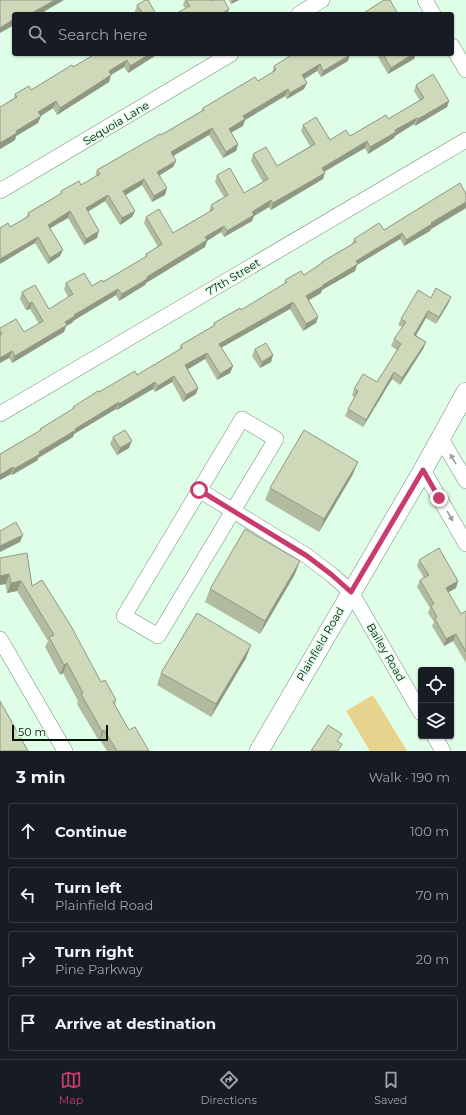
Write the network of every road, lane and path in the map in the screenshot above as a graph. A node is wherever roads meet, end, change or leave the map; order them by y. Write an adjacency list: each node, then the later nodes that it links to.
1 (322, 0): 3 (street)
2 (425, 0): 4 (street)
3 (302, 12)
4 (432, 12)
5 (454, 49): 7 (street)
6 (228, 56): 9 (street, Sequoia Lane)
7 (466, 70)
8 (466, 140): 11 (street, 77th Street)
9 (0, 191)
10 (466, 392): 12 (main road, Plainfield Road)
11 (0, 414)
12 (440, 437): 13 (main road, Plainfield Road); 14 (street, one-way to 12)
13 (423, 470): 17 (street, one-way to 17); 18 (main road, Plainfield Road)
14 (466, 481)
15 (199, 490): 16 (street, Bailey Road); 16 (street); 16 (street)
16 (233, 510): 18 (street, Bailey Road)
17 (466, 544)
18 (351, 592): 20 (street, Bailey Road); 23 (main road, Plainfield Road)
19 (0, 639): 22 (street)
20 (418, 708)
21 (436, 739): 24 (street)
22 (65, 751)
23 (259, 751)
24 (443, 751)

